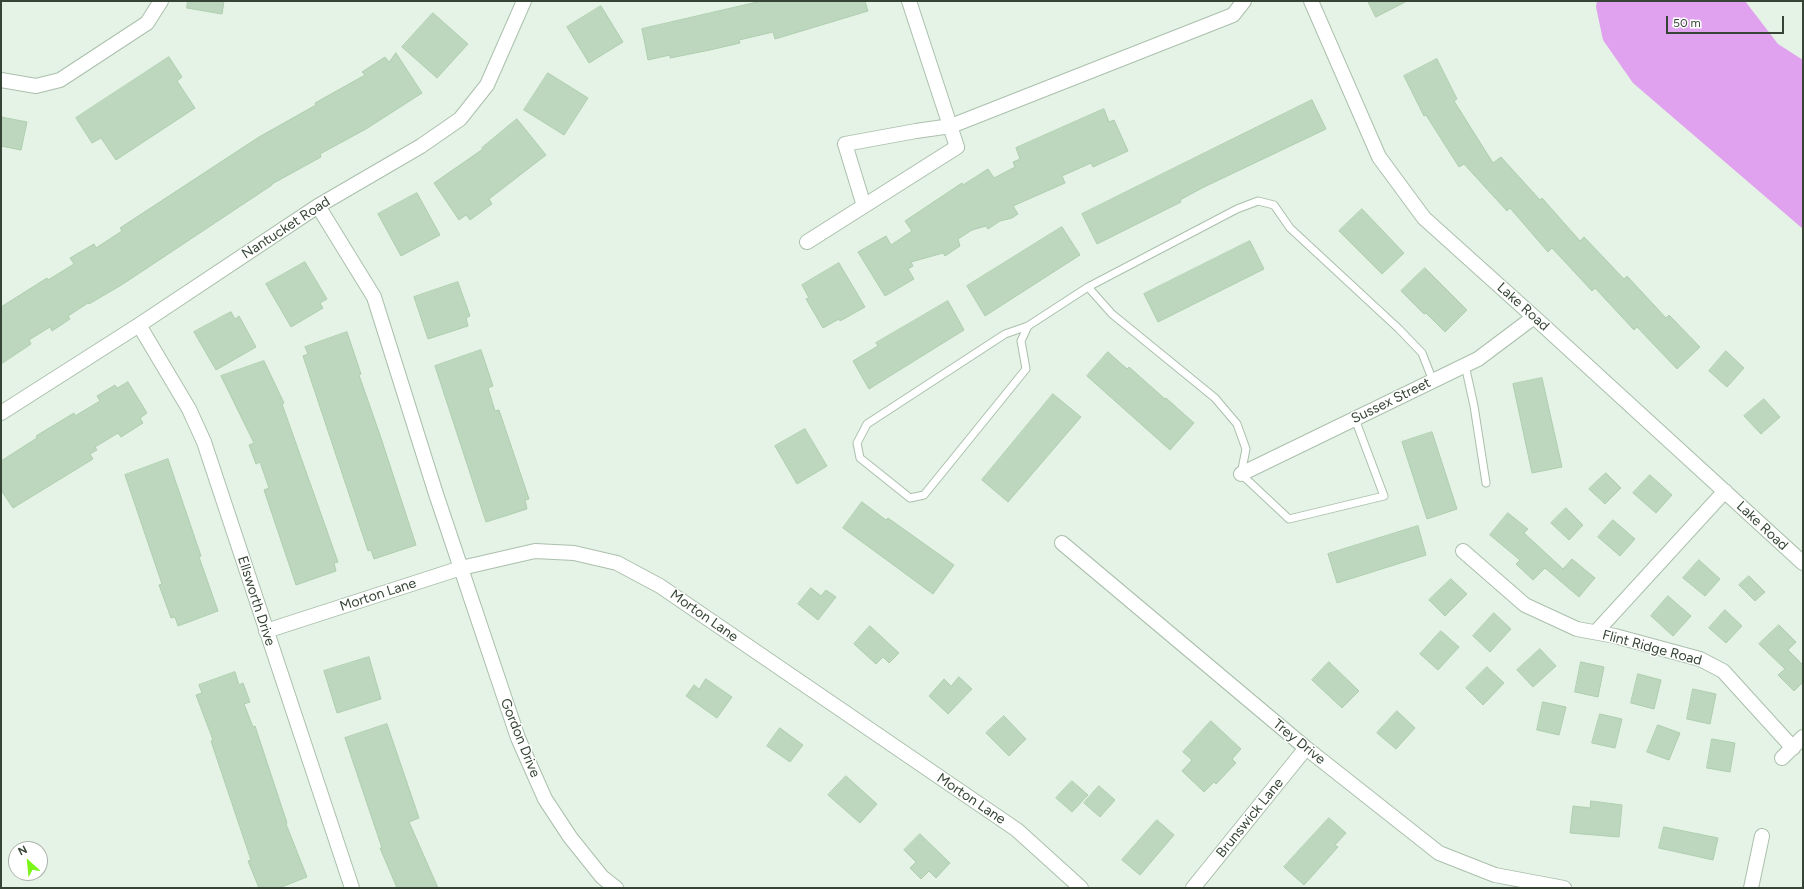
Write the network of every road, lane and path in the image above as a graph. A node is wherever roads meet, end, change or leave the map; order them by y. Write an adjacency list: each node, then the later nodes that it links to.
1 (161, 1): 6 (street)
2 (524, 1): 8 (street, Nantucket Road)
3 (909, 1): 7 (street)
4 (1244, 1): 7 (street)
5 (1311, 1): 12 (street, Lake Road)
6 (1, 80)
7 (951, 126): 9 (street); 9 (street)
8 (318, 206): 13 (street, Nantucket Road); 25 (street, Gordon Drive)
9 (864, 206): 10 (street)
10 (807, 242)
11 (1088, 287): 14 (lane); 16 (lane); 19 (lane)
12 (1534, 316): 15 (street, Sussex Street); 21 (street, Lake Road)
13 (139, 325): 17 (street, Nantucket Road); 26 (street, Ellsworth Drive)
14 (1028, 326): 14 (lane)
15 (1465, 365): 16 (street, Sussex Street); 20 (lane)
16 (1433, 381): 18 (street, Sussex Street)
17 (1, 413)
18 (1355, 419): 19 (street, Sussex Street); 19 (lane)
19 (1241, 474)
20 (1486, 483)
21 (1725, 491): 24 (street, Lake Road); 27 (street, Flint Ridge Road)
22 (1062, 543): 29 (street, Trey Drive)
23 (1463, 551): 27 (street, Flint Ridge Road)
24 (1803, 563)
25 (461, 568): 26 (street, Morton Lane); 35 (street, Gordon Drive); 36 (street, Morton Lane)
26 (266, 631): 34 (street, Ellsworth Drive)
27 (1596, 632): 30 (street, Flint Ridge Road)
28 (1803, 738): 30 (street)
29 (1306, 748): 33 (street, Trey Drive); 37 (street, Brunswick Lane)
30 (1793, 748): 31 (street)
31 (1782, 758)
32 (1762, 836): 39 (street)
33 (1493, 881): 38 (street, Trey Drive)
34 (352, 888)
35 (616, 888)
36 (1081, 888)
37 (1193, 888)
38 (1564, 888)
39 (1751, 888)

